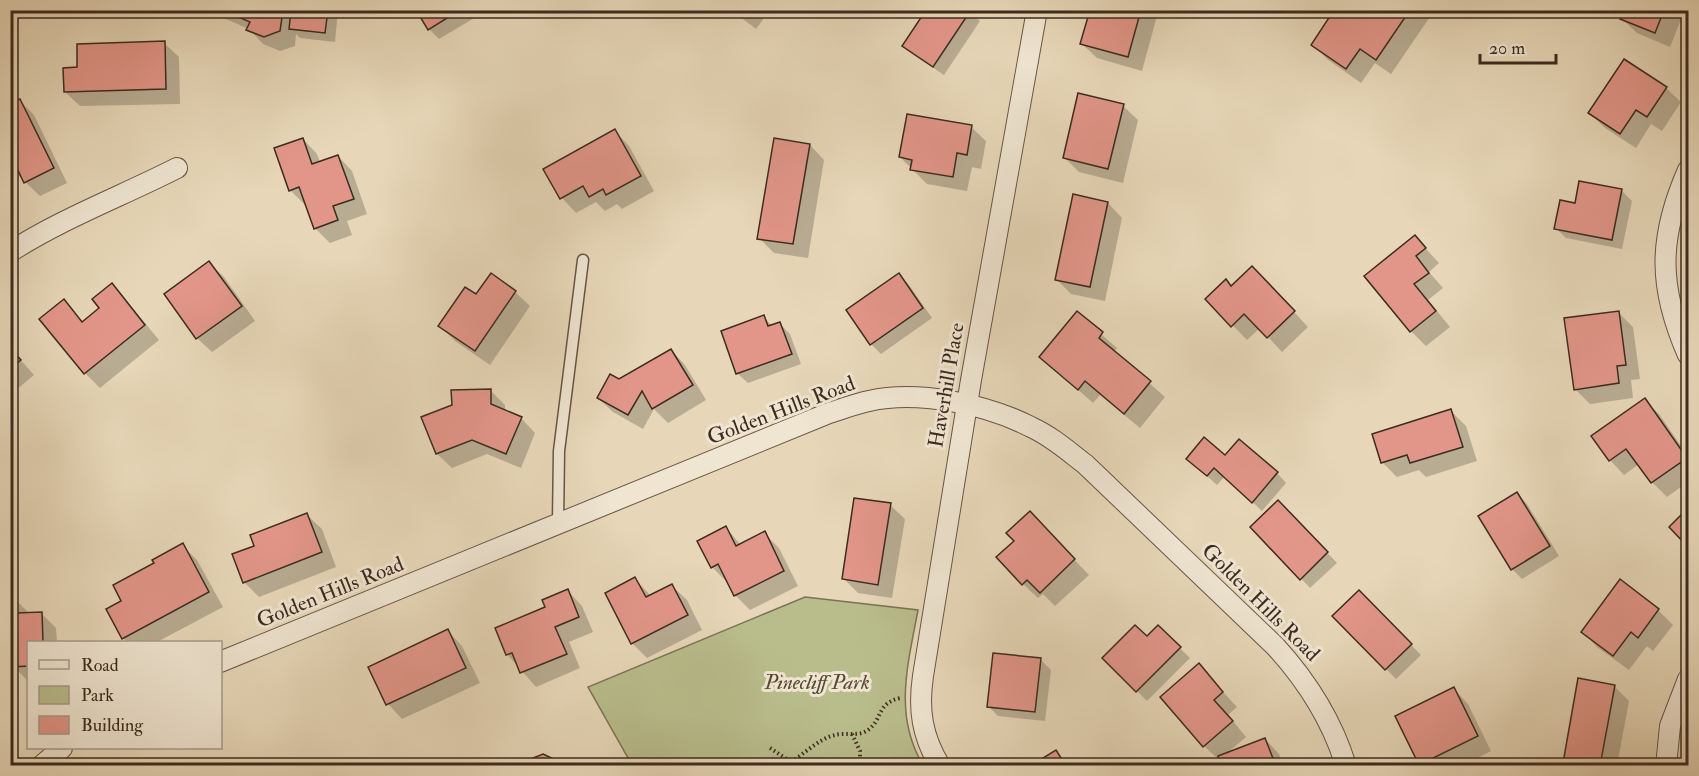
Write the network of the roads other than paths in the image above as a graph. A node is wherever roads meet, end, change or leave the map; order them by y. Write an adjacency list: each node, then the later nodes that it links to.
1 (1037, 10): 7 (street, Haverhill Place)
2 (177, 168): 4 (street)
3 (1689, 170): 6 (street)
4 (10, 252)
5 (583, 260): 8 (lane)
6 (1689, 355)
7 (967, 405): 8 (street, Golden Hills Road); 13 (street, Haverhill Place); 14 (street, Golden Hills Road)
8 (558, 523): 9 (street, Golden Hills Road)
9 (222, 661)
10 (1689, 679): 15 (street)
11 (60, 749): 12 (street)
12 (41, 765)
13 (940, 765)
14 (1346, 765)
15 (1666, 765)

